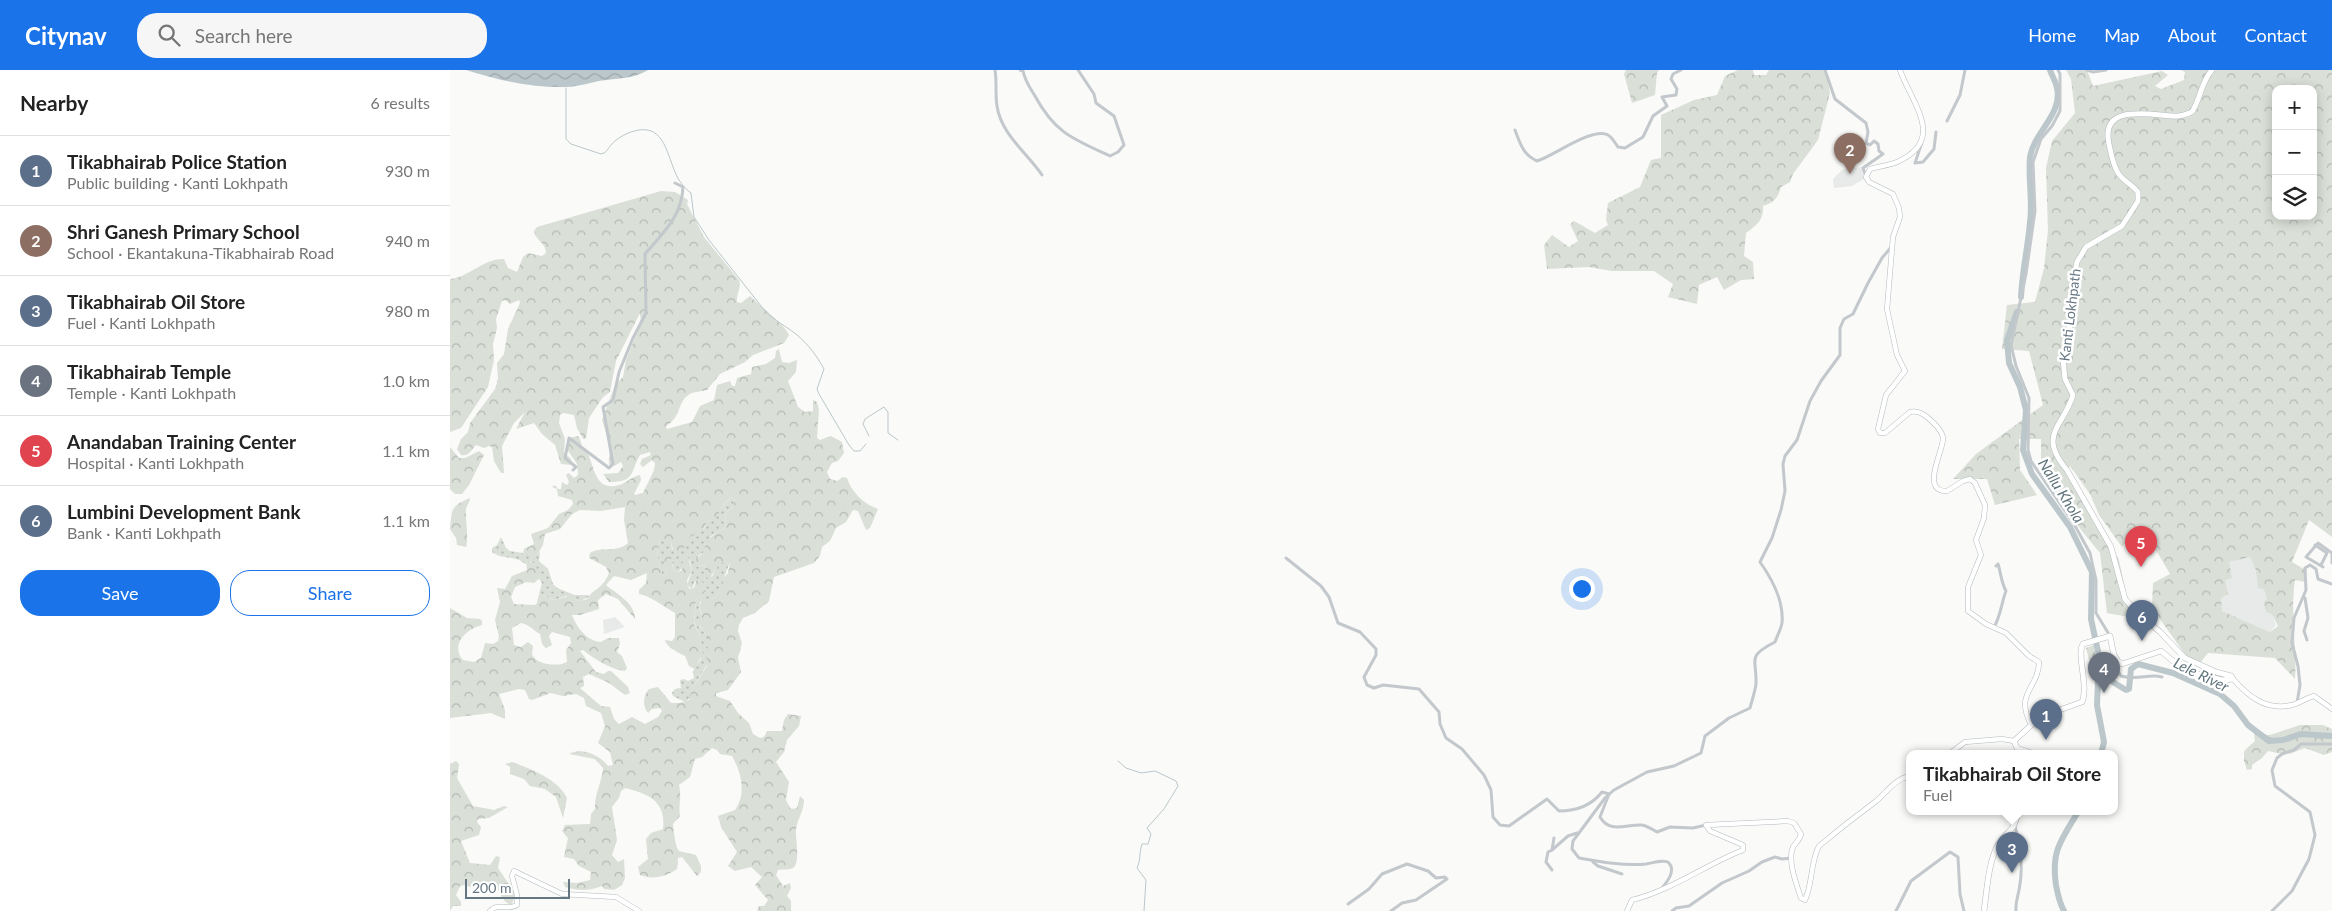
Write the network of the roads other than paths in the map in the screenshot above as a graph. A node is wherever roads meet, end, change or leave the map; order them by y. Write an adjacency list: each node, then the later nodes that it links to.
1 (995, 70): 16 (street)
2 (1020, 70): 3 (street)
3 (1078, 70)
4 (1681, 70): 13 (street)
5 (1825, 70): 17 (street)
6 (1900, 70): 15 (street)
7 (1965, 70): 12 (street)
8 (2058, 70): 29 (street)
9 (2087, 70): 10 (street)
10 (2106, 70)
11 (2212, 70): 33 (main road, Kanti Lokhpath)
12 (1947, 121)
13 (1515, 130)
14 (1936, 132): 15 (street)
15 (1922, 139): 17 (street)
16 (1042, 175)
17 (1866, 177): 19 (street)
18 (675, 183): 20 (street)
19 (1892, 246): 28 (street); 42 (street)
20 (572, 470)
21 (2315, 545): 21 (street); 22 (street)
22 (2332, 554): 24 (street)
23 (1286, 558): 42 (street)
24 (2332, 563)
25 (1996, 566): 28 (street)
26 (2332, 584): 27 (street)
27 (2305, 595): 30 (street); 34 (street)
28 (1994, 627): 36 (street)
29 (2110, 636): 31 (main road); 36 (main road)
30 (2307, 640)
31 (2113, 650): 32 (street); 33 (main road)
32 (2162, 677)
33 (2233, 679): 34 (street)
34 (2297, 704): 35 (street)
35 (2332, 709)
36 (2031, 724): 37 (main road)
37 (2014, 741): 39 (street); 40 (main road)
38 (2332, 744): 64 (street)
39 (1954, 750)
40 (2023, 750)
41 (1906, 777): 49 (street)
42 (1609, 794): 44 (street); 46 (street)
43 (2017, 815): 45 (main road)
44 (1706, 825): 49 (street); 53 (street)
45 (2015, 826): 62 (main road); 63 (street)
46 (1578, 833): 48 (street); 50 (street)
47 (1554, 838): 48 (street)
48 (1552, 850): 51 (street)
49 (1793, 858): 59 (street)
50 (1593, 862): 52 (street); 53 (street)
51 (1552, 870)
52 (1622, 874)
53 (1662, 889): 58 (street)
54 (1348, 904): 57 (street)
55 (490, 911): 56 (street)
56 (639, 911)
57 (1391, 911)
58 (1627, 911)
59 (1672, 911)
60 (1896, 911): 61 (street)
61 (1964, 911)
62 (1984, 911)
63 (2016, 911)
64 (2272, 911)

